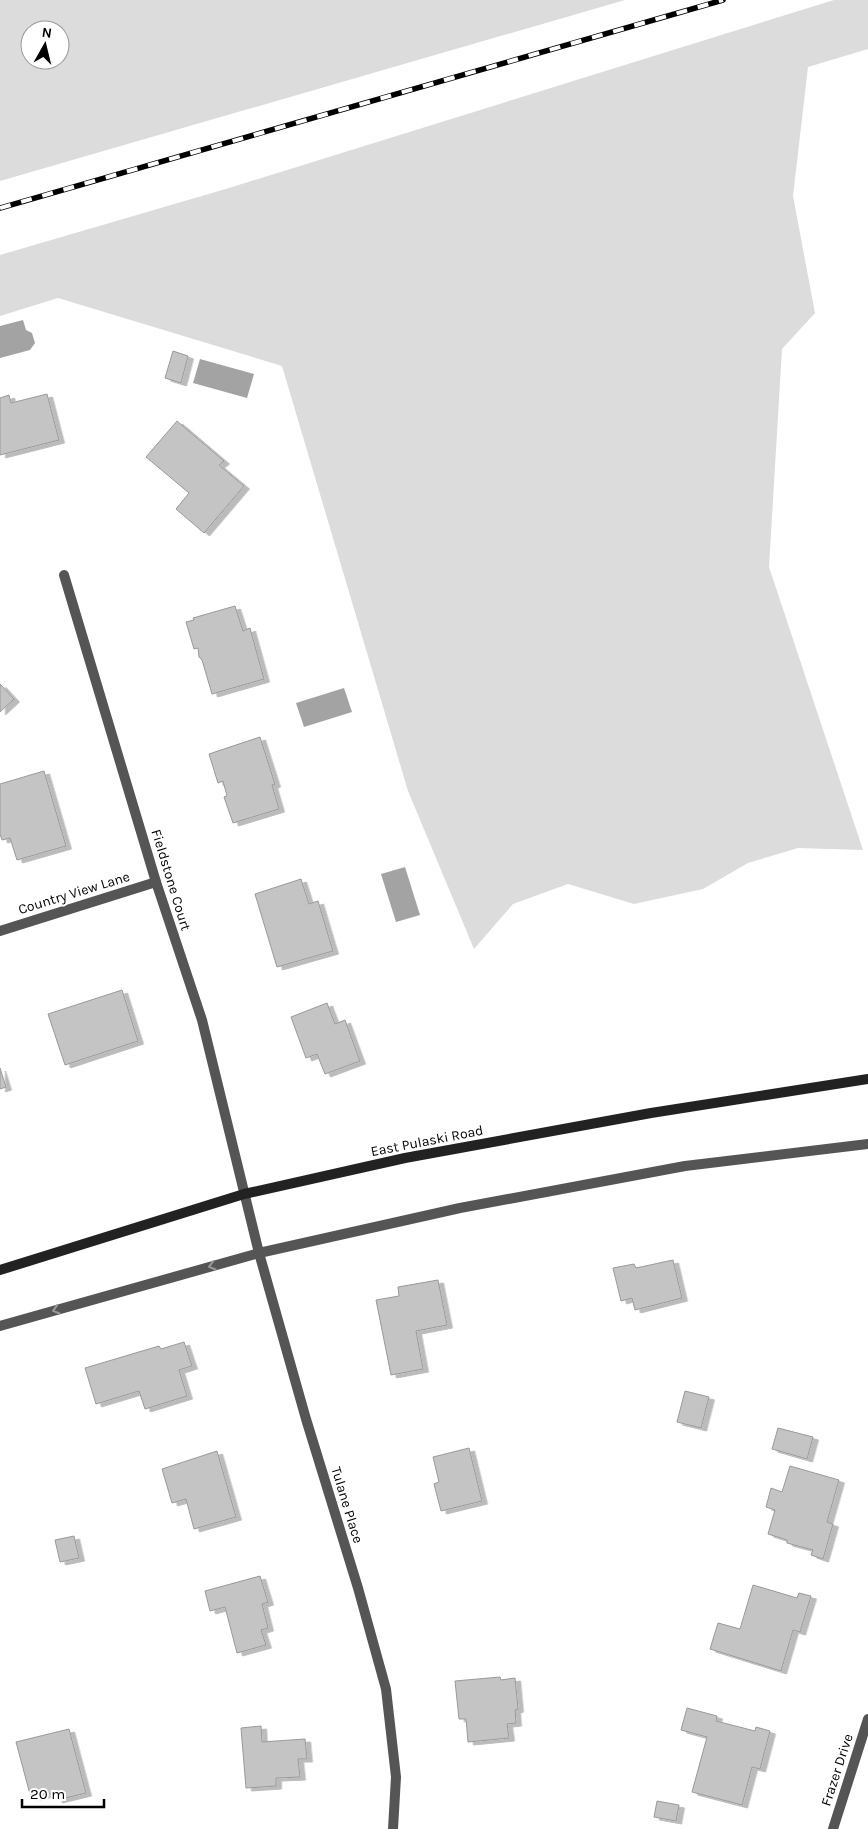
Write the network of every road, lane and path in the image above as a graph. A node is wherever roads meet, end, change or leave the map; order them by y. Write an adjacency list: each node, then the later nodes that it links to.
1 (64, 575): 2 (street, Fieldstone Court)
2 (156, 882): 3 (street, Country View Lane); 6 (street, Fieldstone Court)
3 (0, 931)
4 (868, 1079): 6 (main road, East Pulaski Road)
5 (868, 1144): 7 (street)
6 (244, 1194): 7 (street, Tulane Place); 8 (main road, East Pulaski Road)
7 (259, 1253): 9 (street, one-way to 9); 11 (street, Tulane Place)
8 (0, 1270)
9 (0, 1326)
10 (868, 1719): 12 (street, Frazer Drive)
11 (393, 1829)
12 (833, 1829)

